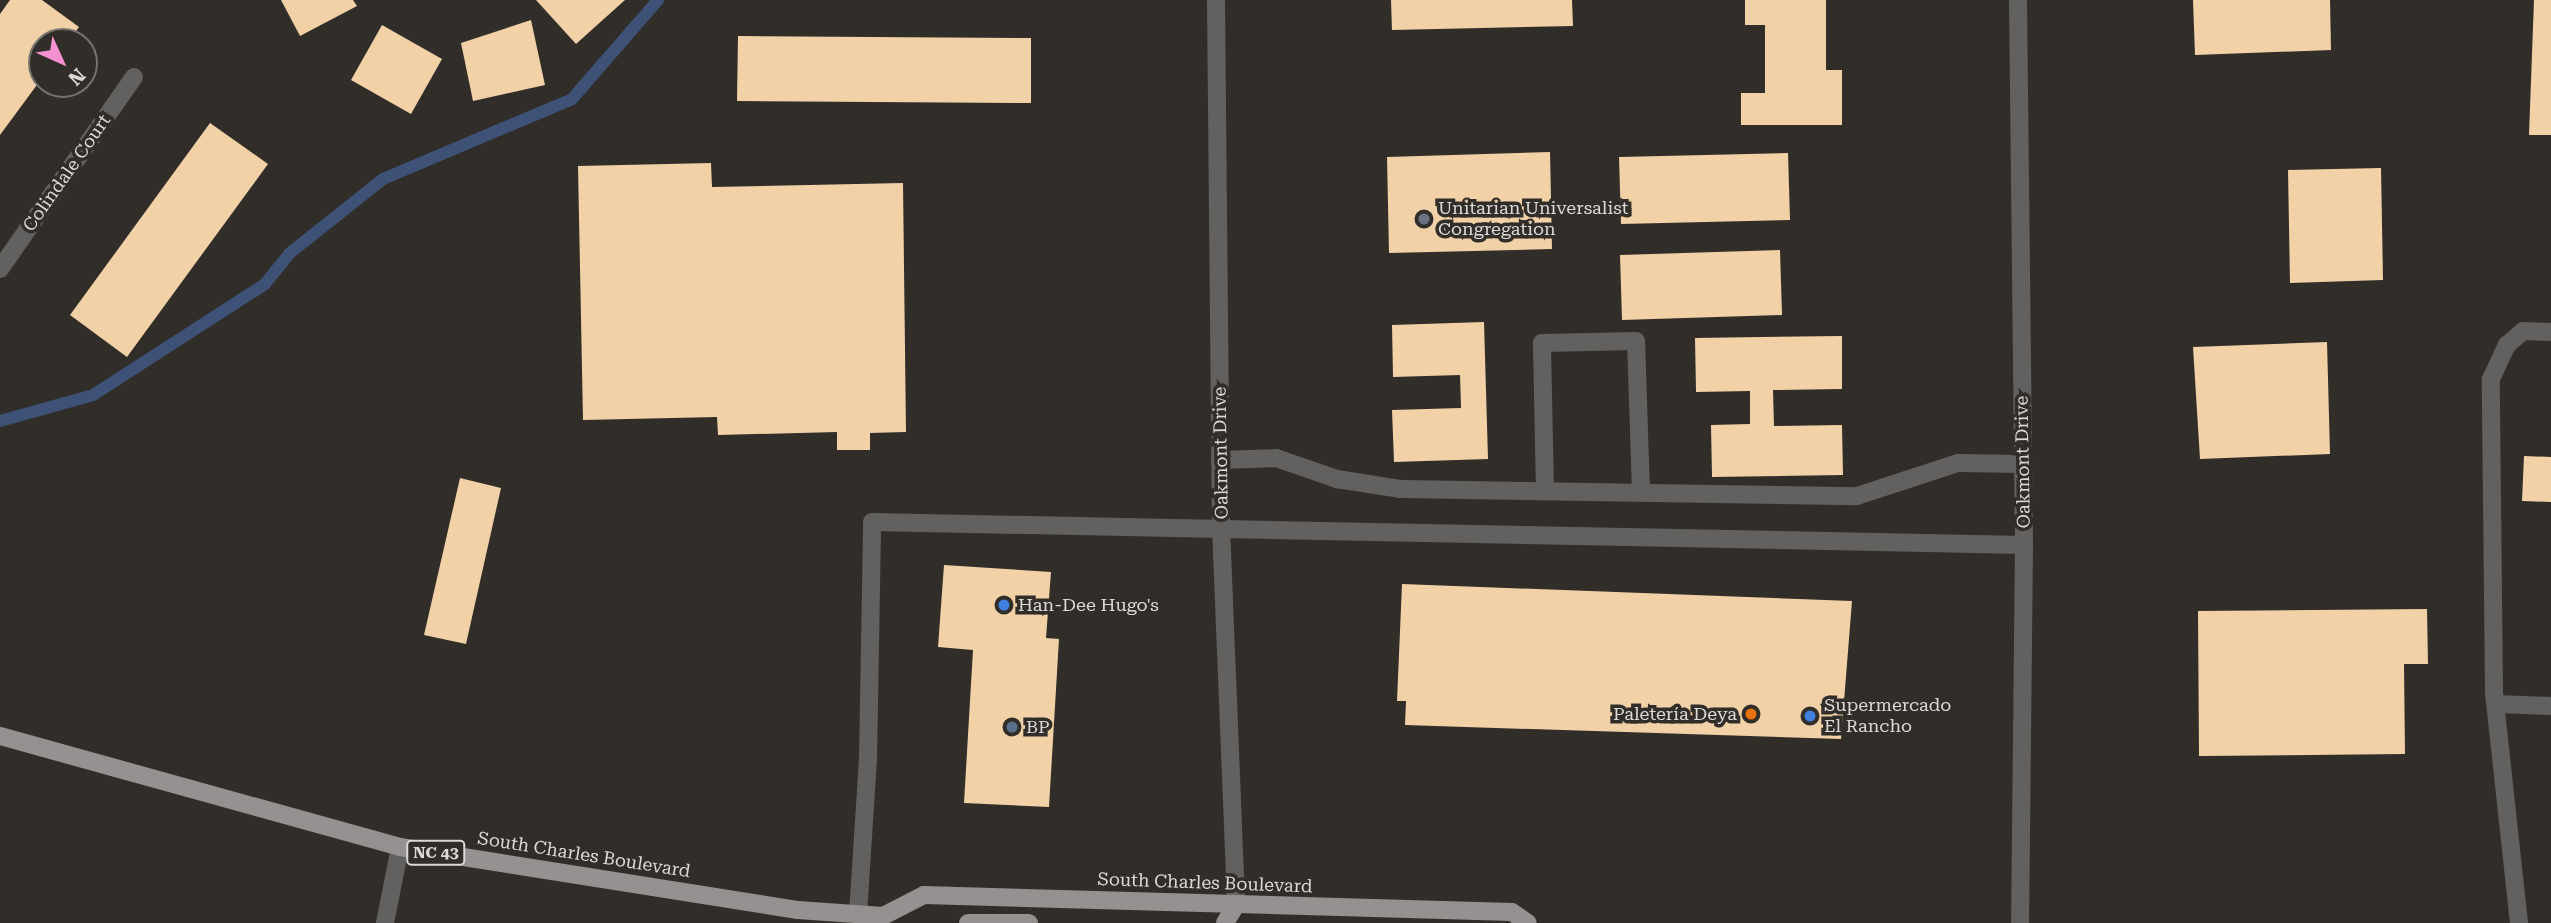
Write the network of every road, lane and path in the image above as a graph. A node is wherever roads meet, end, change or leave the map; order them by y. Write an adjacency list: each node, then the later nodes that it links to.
1 (1216, 0): 6 (street, Oakmont Drive)
2 (2018, 0): 7 (street, Oakmont Drive)
3 (134, 77): 4 (street, Colindale Court)
4 (0, 269)
5 (2551, 332): 12 (street)
6 (1220, 460): 8 (street); 10 (street, Oakmont Drive)
7 (2023, 464): 9 (street); 11 (street, Oakmont Drive)
8 (1545, 490): 9 (street); 9 (street)
9 (1640, 492)
10 (1222, 527): 11 (street); 16 (street, Oakmont Drive); 17 (street)
11 (2024, 545): 26 (street, Oakmont Drive)
12 (2496, 704): 13 (street); 27 (street)
13 (2551, 706)
14 (0, 736): 15 (main road, South Charles Boulevard / NC 43)
15 (400, 847): 18 (main road, South Charles Boulevard / NC 43); 21 (street)
16 (1236, 905): 19 (main road, South Charles Boulevard / NC 43); 20 (main road, South Charles Boulevard / NC 43); 24 (main road)
17 (858, 914): 18 (main road, South Charles Boulevard / NC 43); 20 (main road, South Charles Boulevard / NC 43)
18 (800, 916)
19 (1482, 918): 25 (main road, South Charles Boulevard / NC 43)
20 (886, 919)
21 (385, 923)
22 (968, 923): 23 (main road)
23 (1029, 923)
24 (1225, 923)
25 (1528, 923)
26 (2020, 923)
27 (2519, 923)

